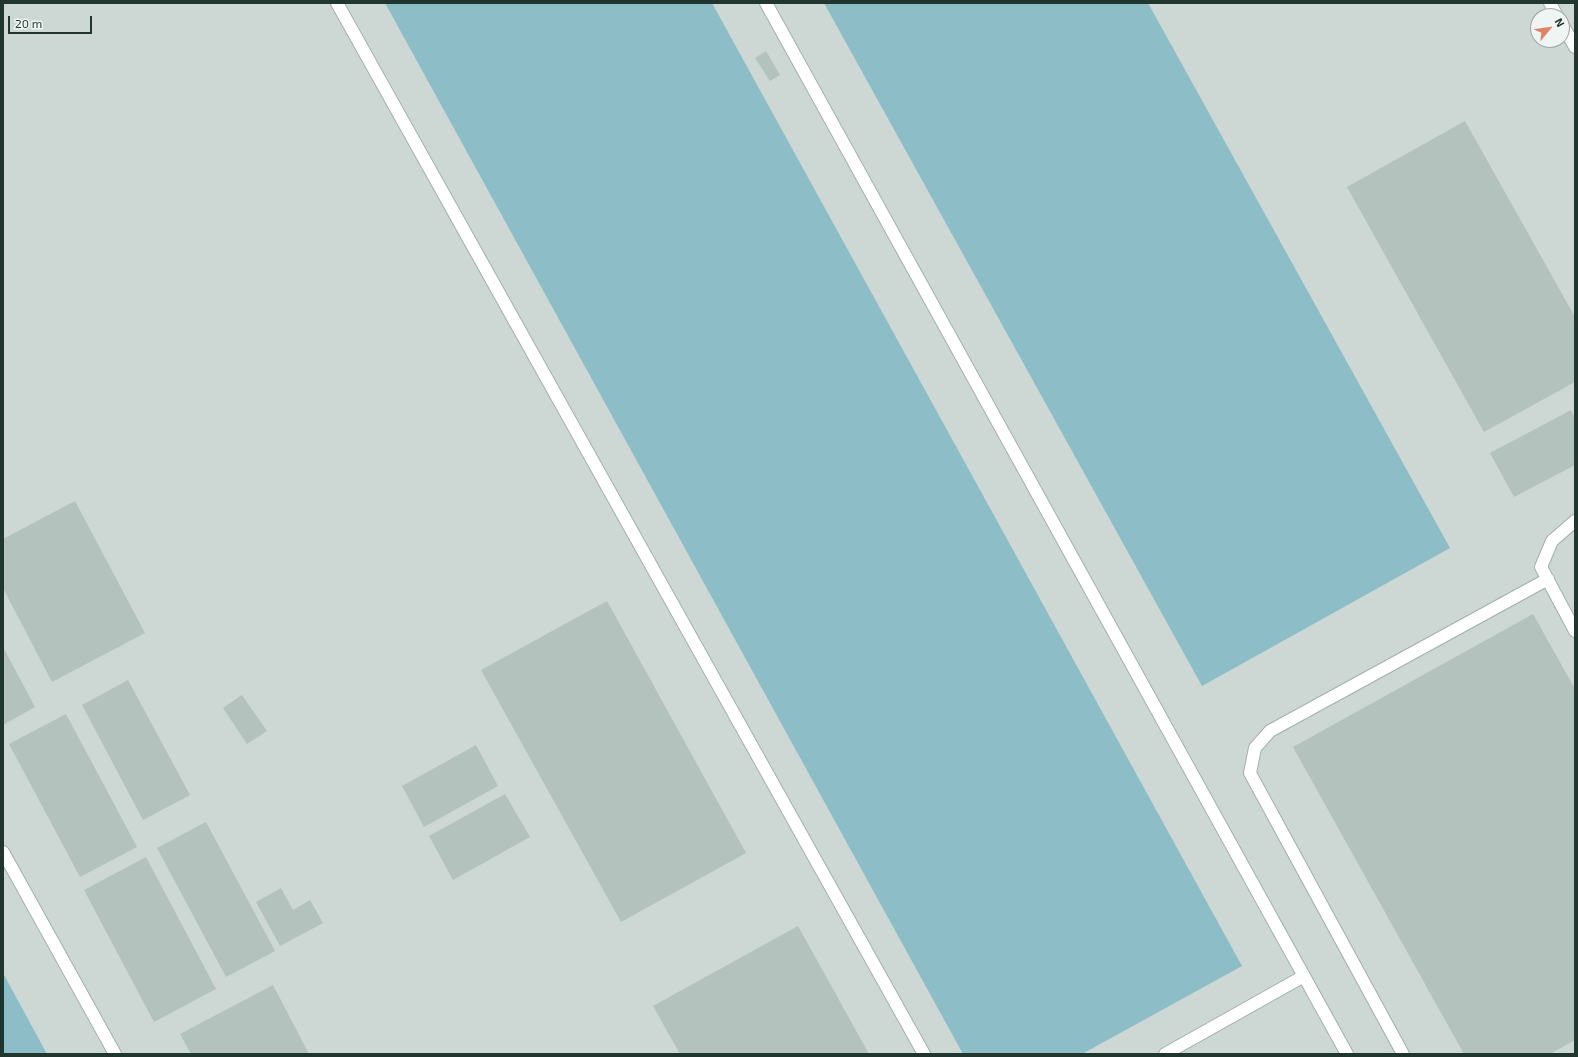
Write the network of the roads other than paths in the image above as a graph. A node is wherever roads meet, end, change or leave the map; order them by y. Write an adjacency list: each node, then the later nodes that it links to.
1 (337, 3): 11 (street)
2 (766, 3): 9 (street)
3 (1570, 38): 4 (street)
4 (1575, 47)
5 (1575, 521): 6 (street)
6 (1548, 579): 7 (street); 14 (street)
7 (1575, 631)
8 (3, 852): 10 (street)
9 (1304, 976): 12 (street); 13 (street)
10 (115, 1054)
11 (924, 1054)
12 (1165, 1054)
13 (1347, 1054)
14 (1403, 1054)

